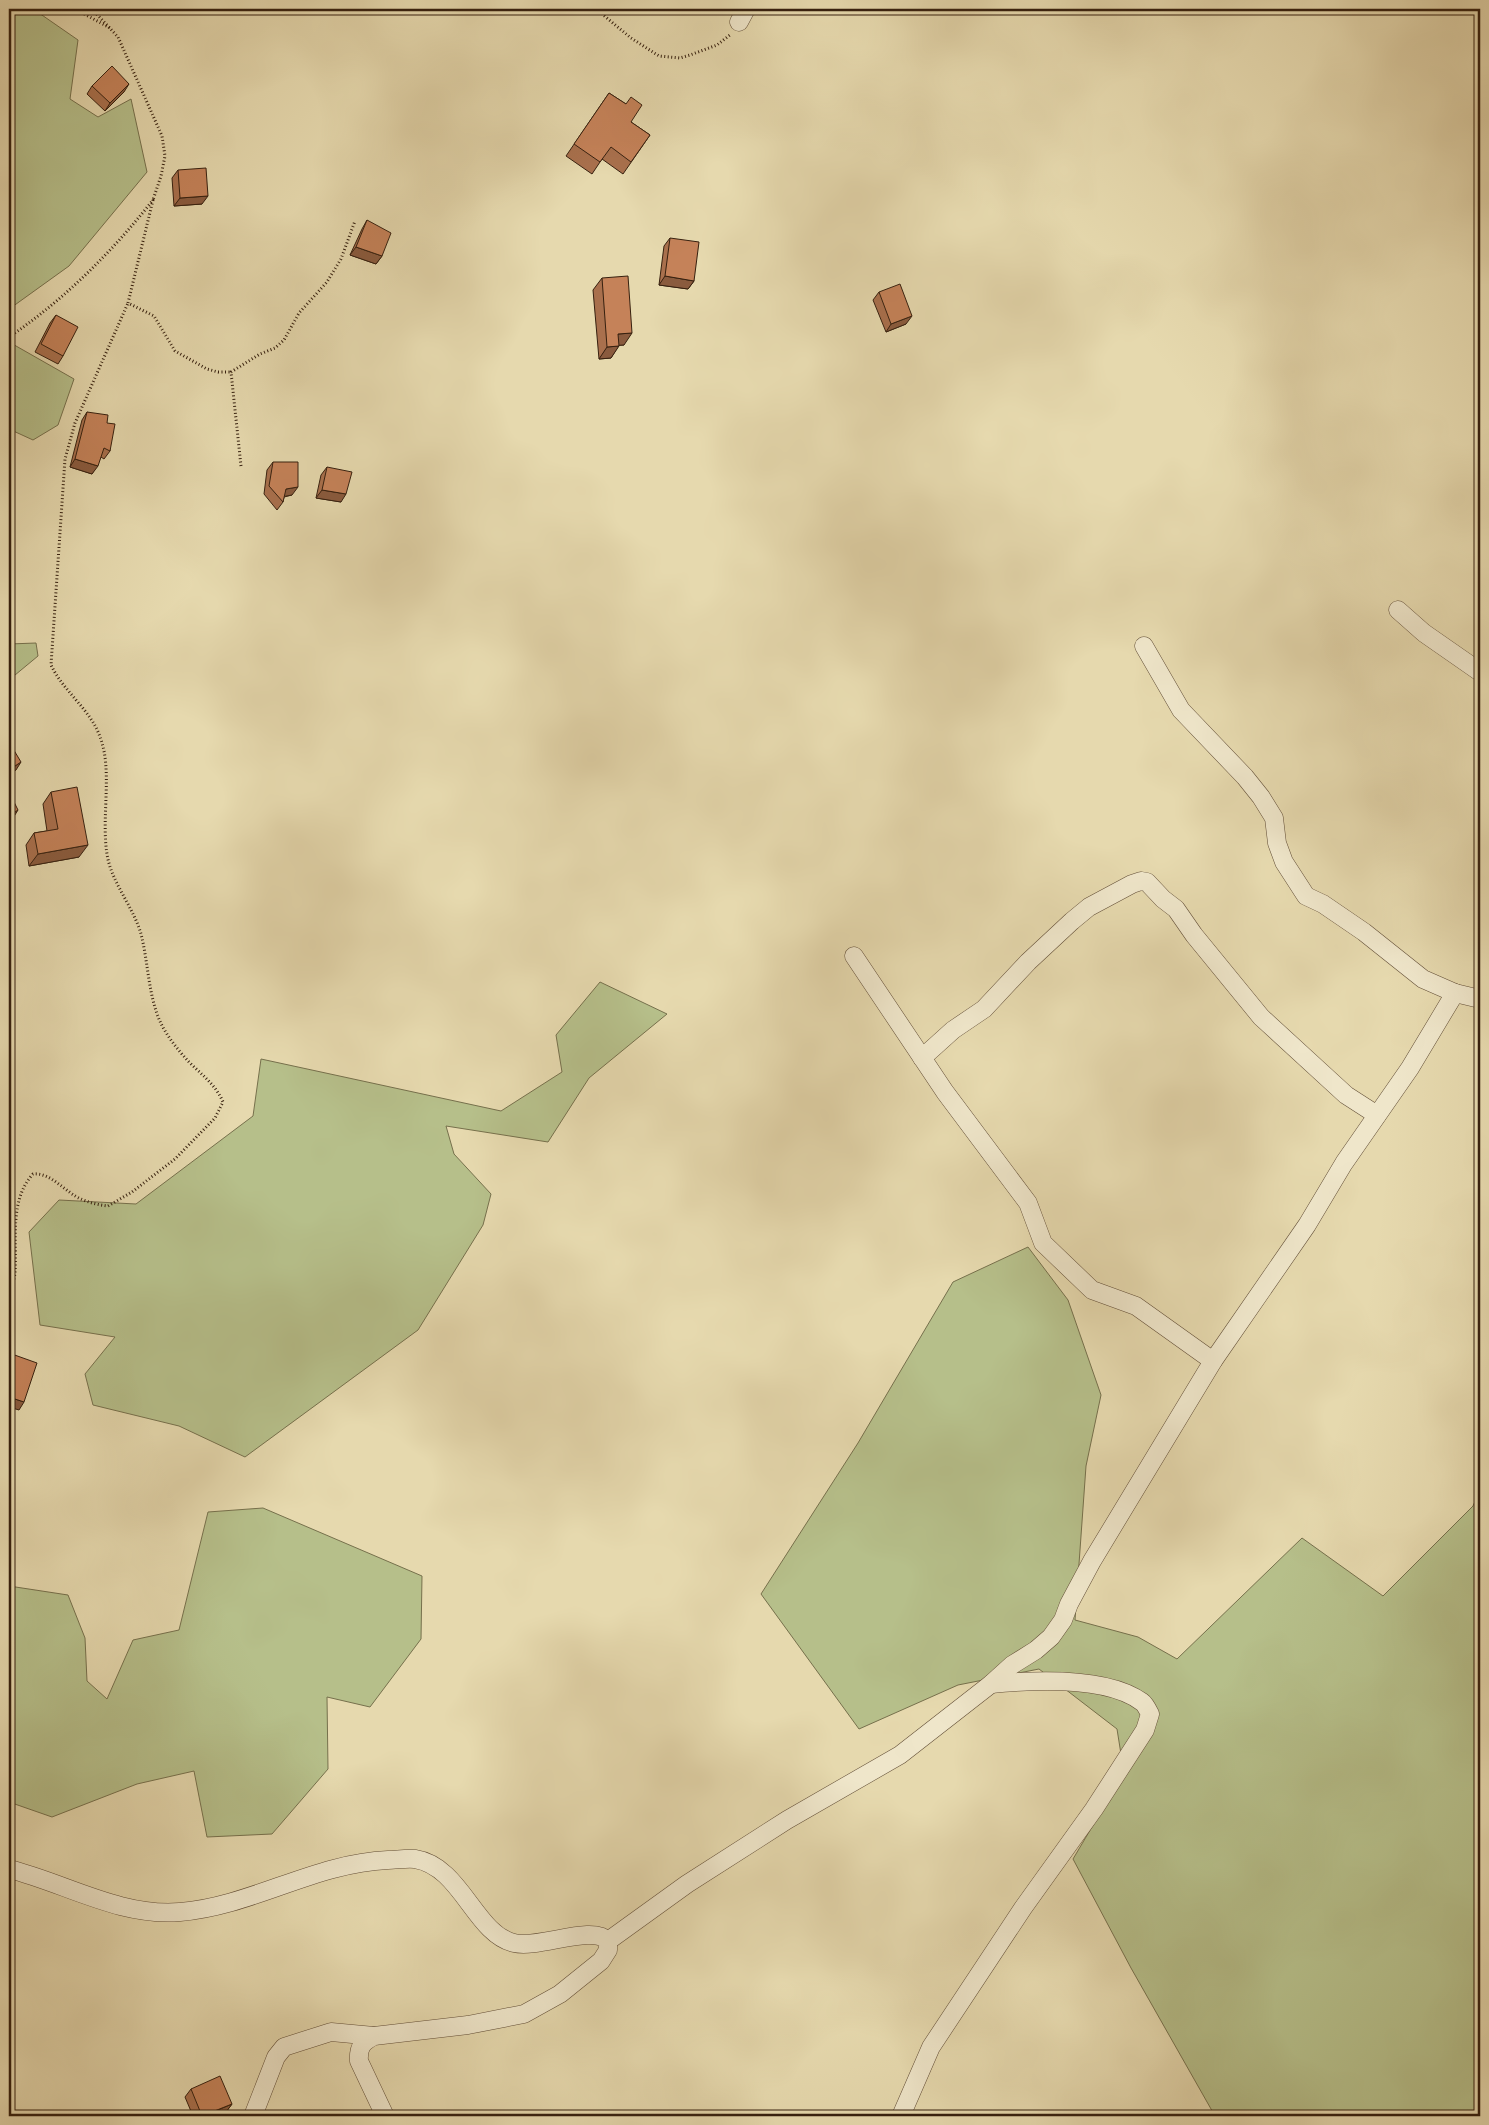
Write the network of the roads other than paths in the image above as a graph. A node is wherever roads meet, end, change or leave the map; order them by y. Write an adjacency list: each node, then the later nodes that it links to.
1 (1398, 610): 3 (street)
2 (1144, 646): 5 (street)
3 (1480, 672)
4 (854, 956): 7 (street)
5 (1455, 993): 6 (street); 8 (street)
6 (1480, 999)
7 (922, 1058): 8 (street); 9 (street)
8 (1377, 1115): 9 (street)
9 (1213, 1361): 10 (street)
10 (991, 1684): 12 (street); 16 (street)
11 (9, 1869): 12 (street)
12 (608, 1941): 13 (street)
13 (374, 2036): 14 (street); 15 (street)
14 (253, 2116)
15 (385, 2116)
16 (901, 2116)

